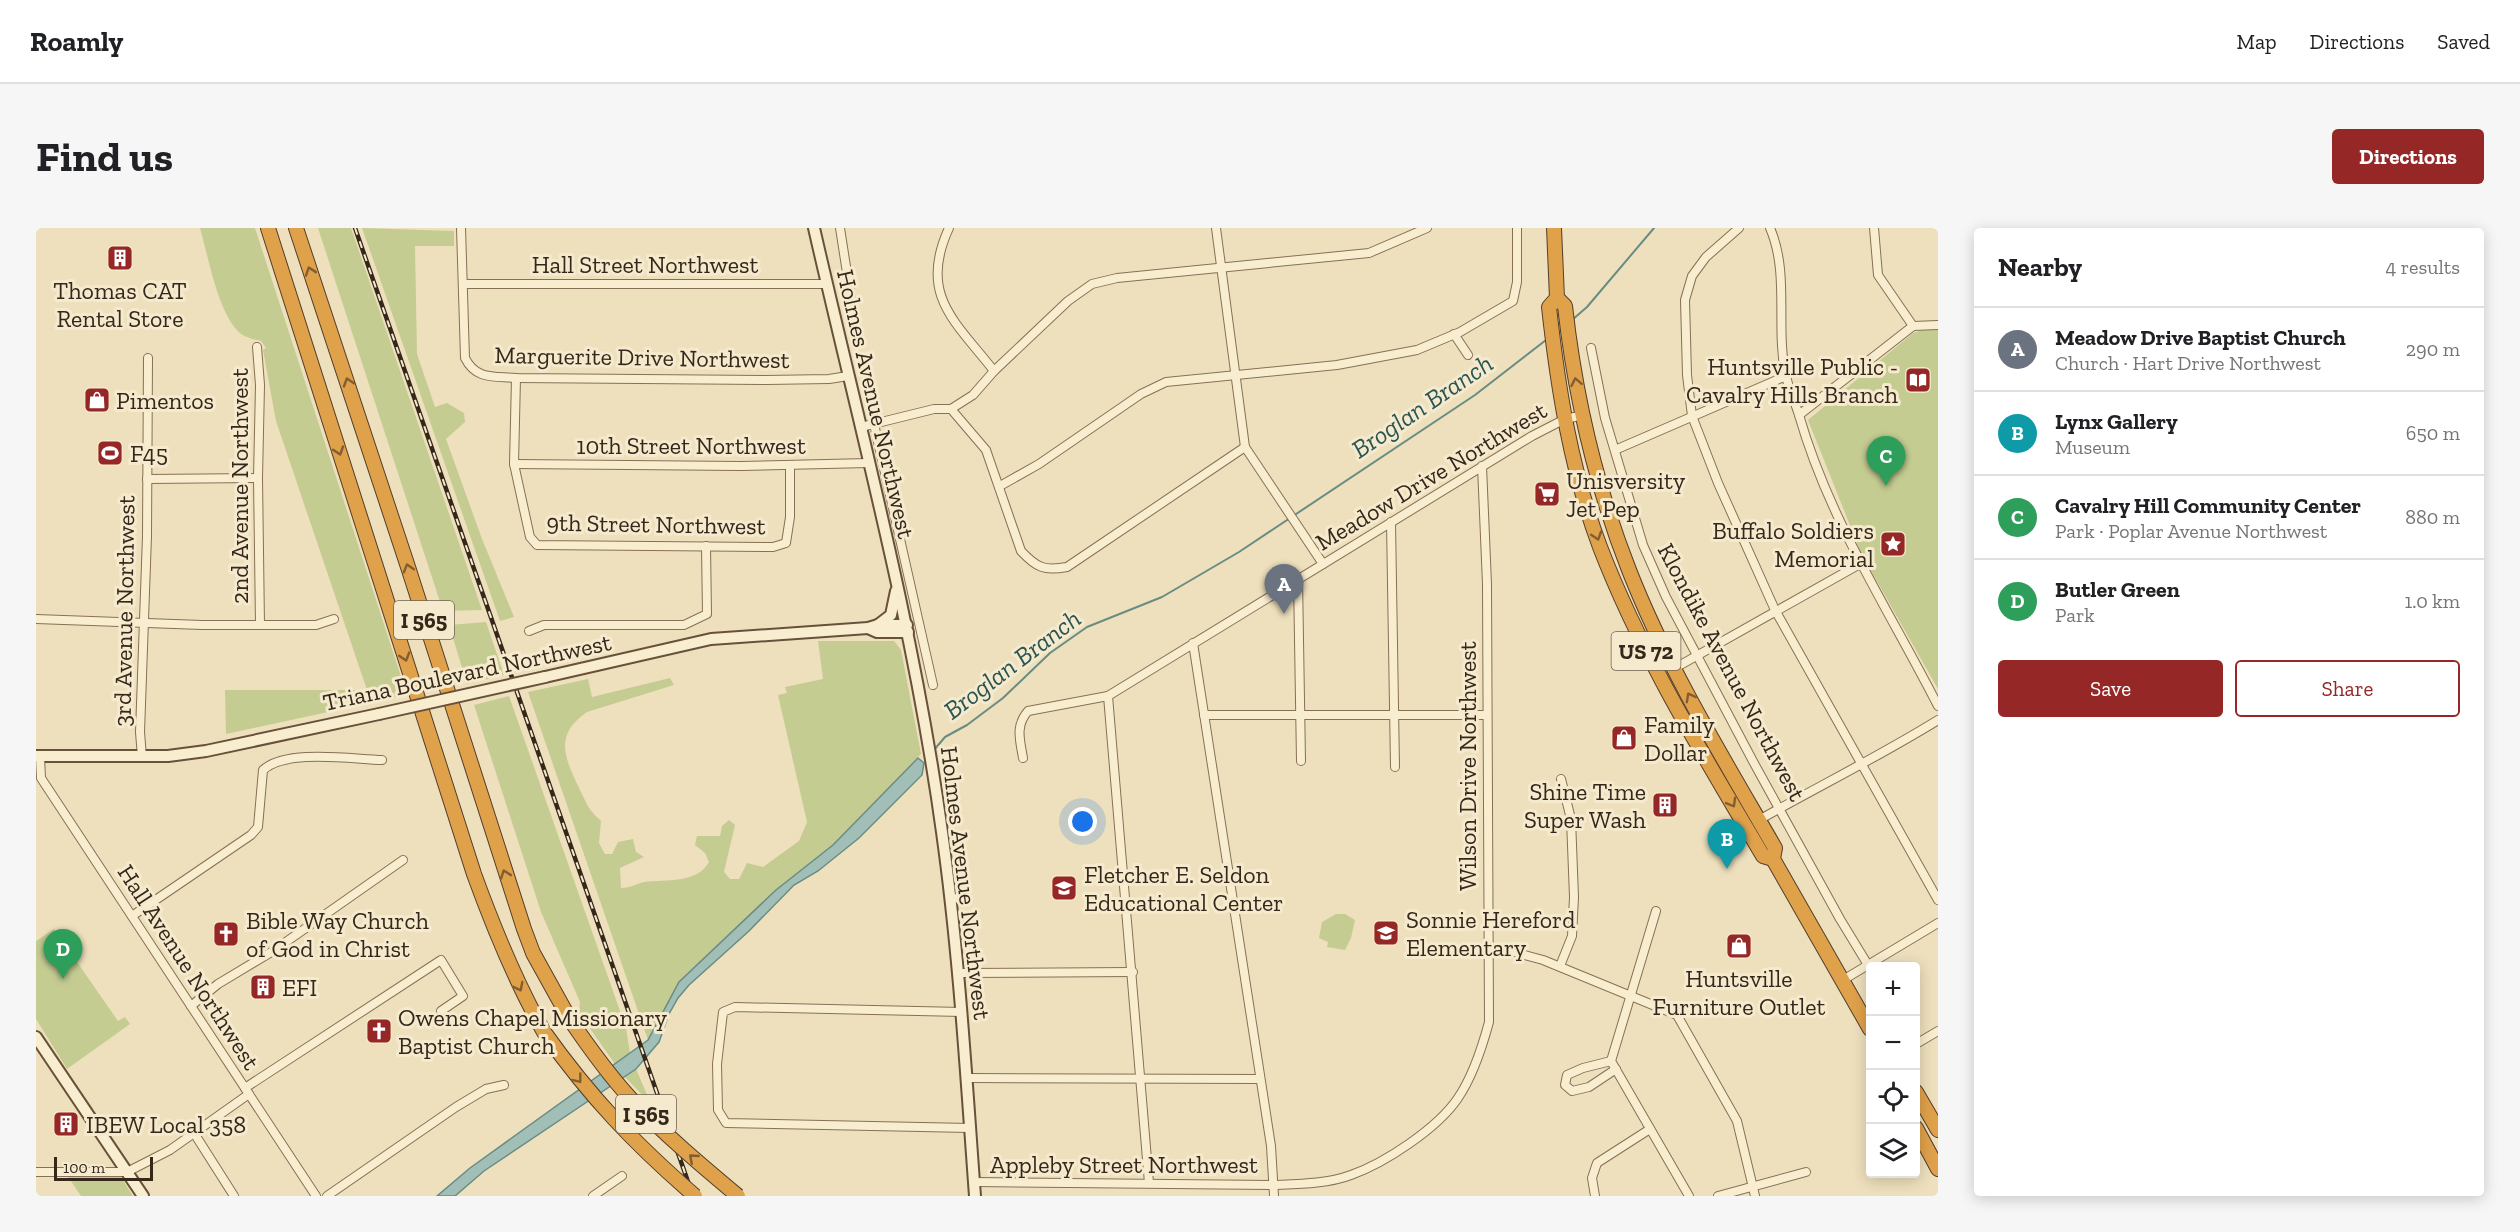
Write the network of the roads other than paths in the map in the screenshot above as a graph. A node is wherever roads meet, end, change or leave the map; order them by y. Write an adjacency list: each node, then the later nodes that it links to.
1 (268, 228): 136 (highway, I 565, one-way to 136, bridge)
2 (461, 228): 15 (street, Marguerite Drive Northwest)
3 (814, 228): 16 (street, Holmes Avenue Northwest)
4 (840, 228): 21 (street)
5 (949, 228): 26 (street)
6 (1216, 228): 14 (street)
7 (1427, 228): 14 (street)
8 (1554, 228): 17 (highway, US 72)
9 (1739, 228): 34 (street)
10 (1770, 228): 29 (street)
11 (1874, 228): 19 (street)
12 (296, 229): 137 (highway, I 565, one-way to 12, bridge)
13 (1517, 229): 20 (street)
14 (1220, 267): 26 (street); 27 (street)
15 (463, 284): 16 (street, Hall Street Northwest); 30 (street, Marguerite Drive Northwest)
16 (827, 284): 28 (street, Holmes Avenue Northwest)
17 (1557, 298): 32 (highway, US 72, one-way to 17); 35 (highway, US 72)
18 (1938, 325): 19 (street)
19 (1913, 326): 33 (street)
20 (1455, 334): 24 (street); 27 (street)
21 (857, 337)
22 (257, 347): 44 (street, 2nd Avenue Northwest)
23 (1591, 348): 39 (street, Klondike Avenue Northwest)
24 (1468, 355)
25 (148, 358): 45 (street, 3rd Avenue Northwest)
26 (994, 372): 31 (street)
27 (1234, 374): 38 (street); 46 (street)
28 (848, 376): 30 (street, Marguerite Drive Northwest); 37 (street, Holmes Avenue Northwest)
29 (1786, 376): 33 (street); 34 (street)
30 (516, 378): 41 (street)
31 (951, 409): 36 (street); 46 (street)
32 (1584, 415): 35 (street, Meadow Drive Northwest); 64 (highway, US 72)
33 (1799, 415): 50 (street)
34 (1692, 416): 39 (street); 53 (street)
35 (1565, 418): 43 (street, Meadow Drive Northwest); 56 (highway, US 72, one-way to 56)
36 (874, 424): 37 (street); 65 (street)
37 (861, 427): 40 (street, Holmes Avenue Northwest)
38 (1245, 447): 46 (street); 49 (street)
39 (1615, 450): 63 (street, Klondike Avenue Northwest)
40 (869, 463): 42 (street, 10th Street Northwest); 52 (street, Holmes Avenue Northwest)
41 (514, 464): 42 (street, 10th Street Northwest); 48 (street, 9th Street Northwest)
42 (790, 465): 48 (street, 9th Street Northwest)
43 (1482, 466): 47 (street, Meadow Drive Northwest); 71 (street, Wilson Drive Northwest)
44 (258, 478): 45 (street); 58 (street, 2nd Avenue Northwest)
45 (147, 479): 57 (street, 3rd Avenue Northwest)
46 (1000, 486)
47 (1391, 522): 49 (street, Meadow Drive Northwest); 70 (street)
48 (706, 546): 61 (street)
49 (1323, 564): 51 (street, Meadow Drive Northwest)
50 (1860, 564): 53 (street); 67 (street)
51 (1298, 579): 62 (street, Meadow Drive Northwest); 69 (street)
52 (897, 588): 59 (street); 60 (street, Holmes Avenue Northwest)
53 (1775, 610): 63 (street); 79 (street)
54 (36, 619): 57 (street)
55 (334, 619): 58 (street)
56 (1632, 621): 64 (highway); 73 (highway, US 72)
57 (144, 623): 58 (street); 75 (street, 3rd Avenue Northwest)
58 (260, 625)
59 (873, 626): 60 (street, Triana Boulevard Northwest); 75 (street, Triana Boulevard Northwest, bridge)
60 (907, 629): 88 (street, Holmes Avenue Northwest)
61 (529, 631)
62 (1192, 643): 66 (street, Meadow Drive Northwest); 68 (street)
63 (1696, 655): 64 (street); 83 (street, Klondike Avenue Northwest)
64 (1674, 668): 82 (highway, US 72, one-way to 64)
65 (933, 685)
66 (1108, 696): 76 (street, Meadow Drive Northwest); 98 (street)
67 (1938, 706)
68 (1204, 715): 69 (street); 113 (street)
69 (1300, 715): 70 (street); 78 (street)
70 (1395, 715): 71 (street); 80 (street)
71 (1487, 715): 93 (street, Wilson Drive Northwest)
72 (1938, 720): 79 (street)
73 (1697, 742): 82 (highway); 85 (highway, US 72, one-way to 85)
74 (38, 756): 75 (street, Triana Boulevard Northwest); 91 (street, Hall Avenue Northwest)
75 (141, 757)
76 (1023, 758)
77 (382, 760): 91 (street)
78 (1301, 761)
79 (1862, 764): 83 (street); 89 (street)
80 (1395, 767)
81 (1561, 779): 96 (street)
82 (1738, 782): 84 (highway, US 72)
83 (1780, 807): 84 (street); 94 (street, Klondike Avenue Northwest)
84 (1759, 820): 85 (highway, US 72)
85 (1773, 859): 100 (highway, US 72)
86 (403, 860): 102 (street)
87 (965, 897): 88 (street)
88 (951, 899): 99 (street, Holmes Avenue Northwest)
89 (1938, 900)
90 (1656, 911): 101 (street)
91 (132, 915): 102 (street, Hall Avenue Northwest)
92 (1938, 923): 95 (street)
93 (1490, 953): 96 (street); 129 (street, Wilson Drive Northwest)
94 (1866, 962)
95 (1873, 962)
96 (1560, 966): 101 (street)
97 (1866, 966): 100 (street)
98 (1133, 972): 99 (street); 112 (street)
99 (958, 973): 104 (street, Holmes Avenue Northwest)
100 (1843, 980): 105 (highway, US 72)
101 (1629, 996): 109 (street); 130 (street)
102 (191, 1006): 115 (street, Hall Avenue Northwest)
103 (441, 1011): 115 (street)
104 (962, 1012): 111 (street, Holmes Avenue Northwest); 117 (street)
105 (1866, 1022)
106 (1938, 1031): 108 (street)
107 (36, 1037): 124 (street)
108 (1920, 1042)
109 (1611, 1060): 110 (street); 110 (street)
110 (1616, 1069): 118 (street)
111 (967, 1078): 112 (street); 117 (street, Holmes Avenue Northwest)
112 (1141, 1078): 113 (street); 128 (street)
113 (1259, 1078): 129 (street)
114 (504, 1085): 134 (street)
115 (247, 1091): 120 (street); 133 (street, Hall Avenue Northwest)
116 (1920, 1099): 119 (highway)
117 (970, 1128): 127 (street, Holmes Avenue Northwest)
118 (1650, 1129): 140 (street); 141 (street)
119 (1938, 1130)
120 (194, 1133): 124 (street); 132 (street)
121 (1920, 1135): 122 (highway)
122 (1938, 1169)
123 (36, 1172): 124 (street)
124 (127, 1172): 131 (street)
125 (1806, 1172): 130 (street)
126 (622, 1176): 135 (street)
127 (974, 1182): 128 (street, Appleby Street Northwest); 138 (street, Holmes Avenue Northwest)
128 (1149, 1183): 129 (street, Appleby Street Northwest)
129 (1273, 1185): 139 (street)
130 (1752, 1187): 142 (street); 143 (street)
131 (143, 1196)
132 (234, 1196)
133 (316, 1196)
134 (327, 1196)
135 (593, 1196)
136 (695, 1196)
137 (738, 1196)
138 (975, 1196)
139 (1274, 1196)
140 (1595, 1196)
141 (1689, 1196)
142 (1718, 1196)
143 (1755, 1196)

